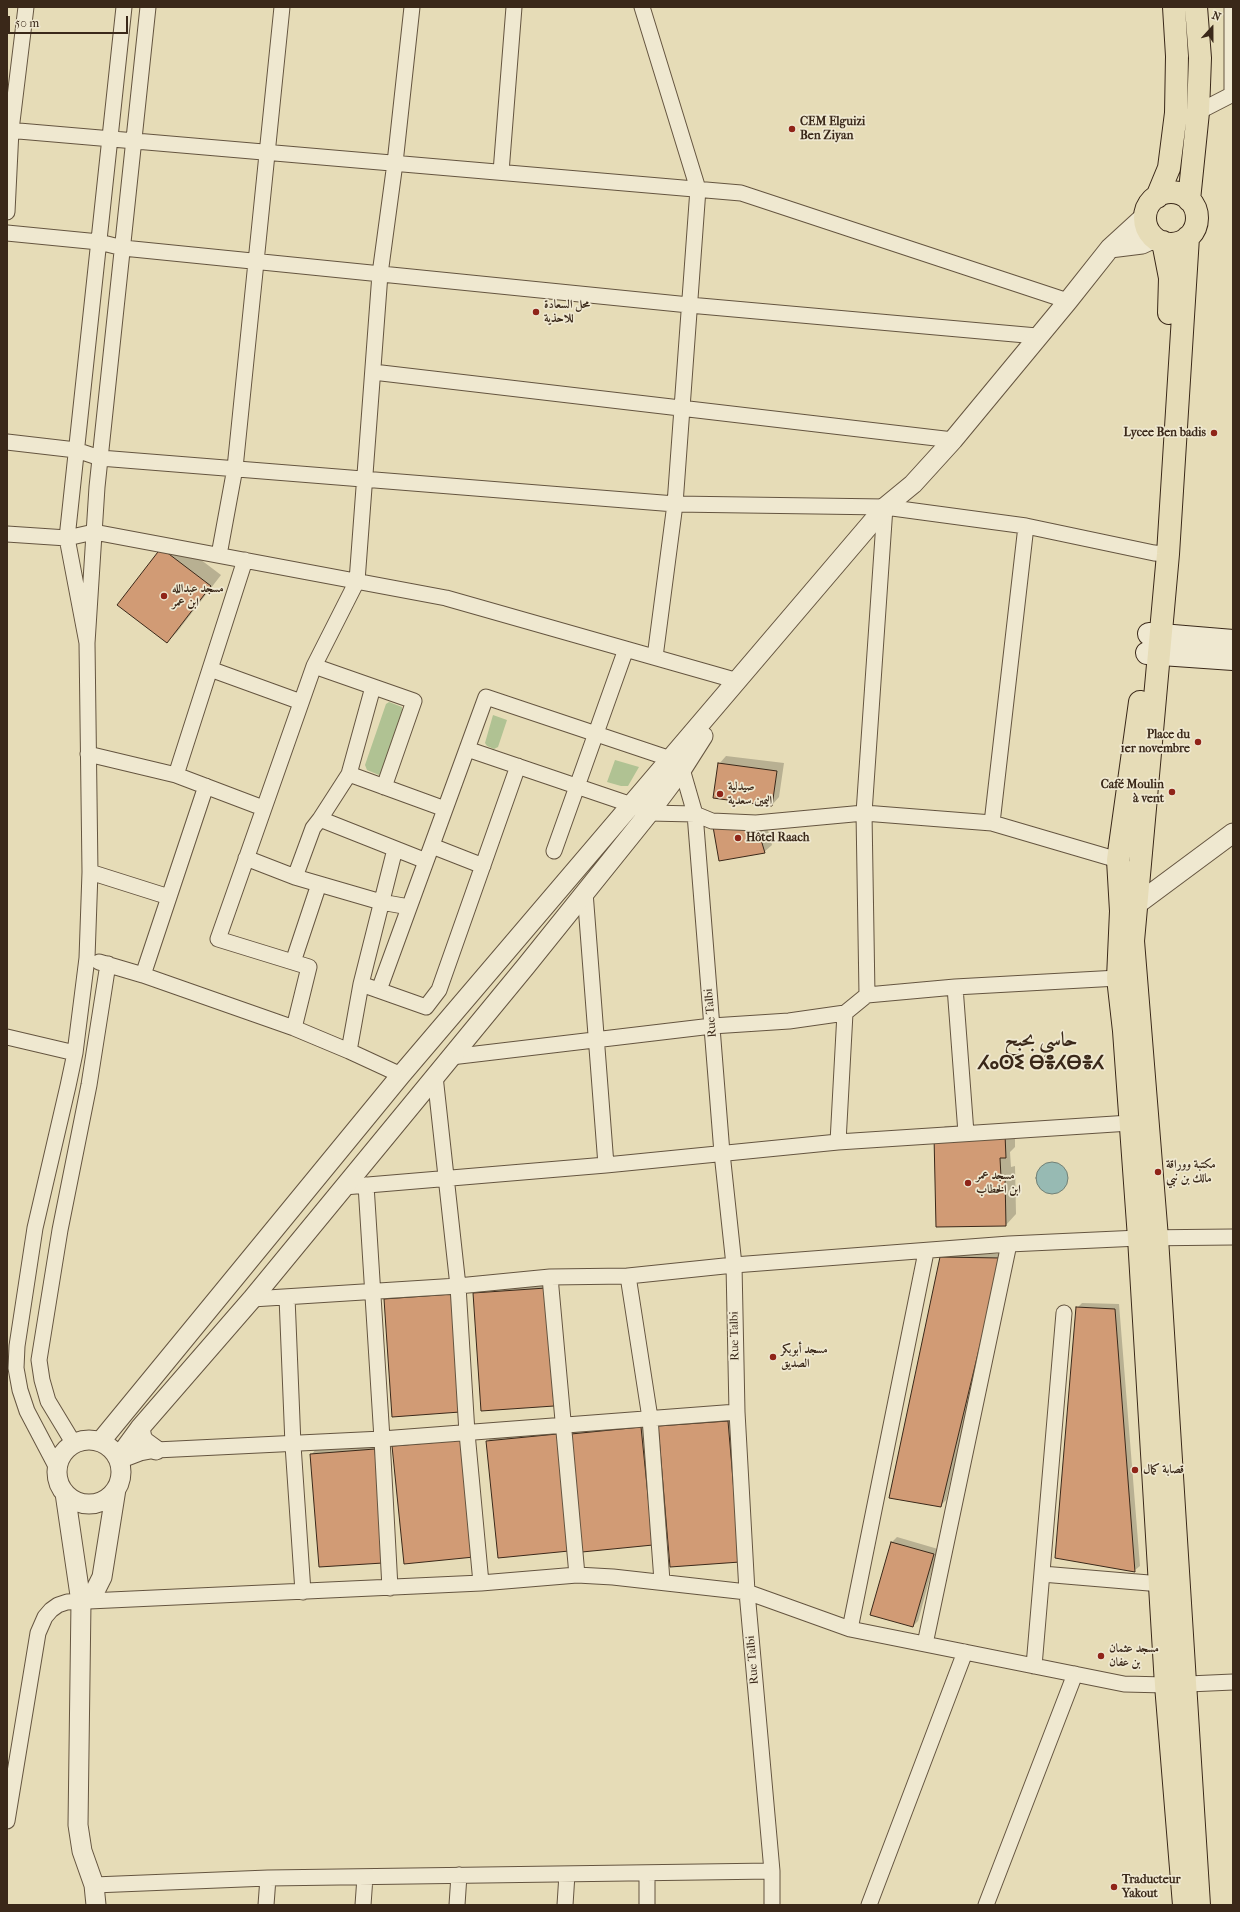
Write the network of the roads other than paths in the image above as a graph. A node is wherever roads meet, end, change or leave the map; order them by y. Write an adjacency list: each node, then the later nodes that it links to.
1 (26, 7): 11 (street)
2 (124, 7): 15 (street)
3 (148, 7): 16 (street)
4 (282, 7): 17 (street)
5 (412, 7): 18 (street)
6 (514, 7): 19 (street)
7 (642, 7): 20 (street)
8 (1174, 7): 21 (main road)
9 (1196, 7): 13 (main road)
10 (1232, 7): 12 (street)
11 (13, 70): 14 (street)
12 (1233, 94): 13 (street)
13 (1198, 112): 22 (main road)
14 (9, 130): 15 (street); 23 (street)
15 (110, 139): 16 (street); 28 (street)
16 (134, 140): 17 (street); 29 (street)
17 (267, 152): 18 (street); 31 (street)
18 (395, 163): 19 (street); 32 (street)
19 (501, 172): 20 (street)
20 (698, 189): 33 (street); 34 (street)
21 (1157, 197): 22 (main road); 24 (main road)
22 (1189, 200): 26 (main road)
23 (7, 212)
24 (1145, 216): 27 (main road); 30 (street)
25 (7, 233): 28 (street)
26 (1188, 237): 27 (main road); 50 (main road)
27 (1159, 240): 30 (street); 50 (main road)
28 (99, 242): 29 (street); 40 (street)
29 (122, 248): 31 (street); 41 (street)
30 (1110, 248): 33 (street)
31 (257, 262): 32 (street); 42 (street)
32 (380, 274): 34 (street); 36 (street)
33 (1068, 302): 35 (street)
34 (689, 305): 35 (street); 37 (street)
35 (1037, 336): 38 (street)
36 (372, 372): 37 (street); 43 (street)
37 (682, 408): 38 (street); 44 (street)
38 (952, 440): 45 (street)
39 (7, 442): 40 (street)
40 (76, 450): 41 (street); 49 (street)
41 (100, 458): 42 (street); 47 (street)
42 (235, 468): 43 (street); 51 (street)
43 (365, 479): 44 (street); 53 (street)
44 (675, 504): 45 (street); 58 (street)
45 (885, 507): 46 (street); 62 (street); 79 (street)
46 (1026, 526): 50 (street); 82 (street)
47 (94, 532): 49 (street); 51 (street); 55 (street)
48 (7, 534): 49 (street)
49 (67, 538): 55 (street)
50 (1161, 553): 56 (main road)
51 (219, 555): 52 (street)
52 (245, 560): 53 (street); 61 (street)
53 (358, 581): 57 (street); 60 (street)
54 (1233, 641): 56 (main road)
55 (87, 643): 67 (street)
56 (1153, 644): 59 (main road); 88 (main road); 97 (main road)
57 (626, 649): 58 (street); 65 (street)
58 (655, 657): 62 (street)
59 (1233, 659)
60 (314, 666): 63 (street); 64 (street)
61 (210, 669): 64 (street); 71 (street)
62 (738, 681): 68 (street)
63 (373, 687): 70 (street); 74 (street)
64 (301, 702): 76 (street)
65 (596, 734): 66 (street); 68 (street); 73 (street)
66 (467, 749): 69 (street); 77 (street)
67 (88, 754): 71 (street); 91 (street)
68 (677, 764): 75 (street); 78 (street); 80 (street, Rue Talbi)
69 (518, 766): 73 (street); 90 (street)
70 (349, 774): 74 (street); 81 (street)
71 (176, 775): 72 (street)
72 (206, 786): 76 (street); 95 (street)
73 (577, 786): 75 (street); 86 (street)
74 (384, 787): 77 (street)
75 (632, 805): 78 (street); 116 (street)
76 (263, 808): 87 (street)
77 (445, 809): 84 (street)
78 (649, 813): 80 (street); 94 (street)
79 (864, 813): 80 (street); 82 (street); 107 (street)
80 (695, 814): 109 (street, Rue Talbi)
81 (320, 819): 85 (street); 92 (street)
82 (992, 823): 88 (street)
83 (1233, 833): 97 (street)
84 (432, 846): 89 (street); 90 (street)
85 (395, 849): 89 (street); 96 (street)
86 (554, 851)
87 (246, 858): 92 (street); 100 (street)
88 (1118, 860): 103 (main road)
89 (426, 861): 98 (street)
90 (482, 866): 106 (street)
91 (90, 872): 95 (street); 99 (street)
92 (295, 877): 93 (street)
93 (319, 884): 96 (street); 100 (street)
94 (585, 892): 112 (street); 115 (street)
95 (169, 896): 102 (street)
96 (381, 902): 98 (street); 104 (street)
97 (1136, 905): 127 (main road)
98 (409, 907): 106 (street)
99 (87, 958): 101 (street); 114 (street)
100 (293, 962): 110 (street)
101 (108, 964): 102 (street); 145 (street)
102 (143, 975): 110 (street)
103 (1118, 978): 105 (street); 118 (main road)
104 (361, 984): 106 (street); 113 (street)
105 (955, 987): 107 (street); 119 (street)
106 (378, 990)
107 (867, 995): 108 (street)
108 (845, 1013): 109 (street); 120 (street)
109 (712, 1026): 112 (street); 121 (street, Rue Talbi)
110 (294, 1028): 113 (street)
111 (7, 1036): 114 (street)
112 (597, 1040): 115 (street); 122 (street)
113 (349, 1051): 116 (street)
114 (75, 1053): 149 (street)
115 (451, 1057): 117 (street)
116 (401, 1075): 144 (street)
117 (435, 1076): 123 (street); 125 (street)
118 (1130, 1123): 119 (street); 127 (main road)
119 (966, 1133): 120 (street)
120 (838, 1142): 121 (street)
121 (722, 1153): 122 (street); 130 (street, Rue Talbi)
122 (606, 1165): 123 (street)
123 (448, 1178): 124 (street); 133 (street)
124 (366, 1185): 125 (street); 134 (street)
125 (344, 1187): 136 (street)
126 (1233, 1237): 127 (street)
127 (1148, 1238): 128 (street); 156 (main road); 167 (main road)
128 (1009, 1244): 129 (street); 162 (street)
129 (926, 1252): 130 (street); 161 (street)
130 (734, 1265): 131 (street); 138 (street, Rue Talbi)
131 (628, 1276): 132 (street); 139 (street)
132 (550, 1277): 133 (street); 140 (street)
133 (458, 1286): 134 (street); 142 (street)
134 (373, 1291): 135 (street); 143 (street)
135 (287, 1297): 136 (street); 146 (street)
136 (252, 1299): 141 (street)
137 (1064, 1313): 152 (street)
138 (737, 1412): 139 (street); 159 (street, Rue Talbi)
139 (650, 1418): 140 (street); 154 (street)
140 (562, 1424): 142 (street); 153 (street)
141 (140, 1428): 147 (street); 148 (street)
142 (467, 1433): 143 (street); 155 (street)
143 (382, 1439): 146 (street); 157 (street)
144 (100, 1442): 145 (street); 148 (street)
145 (74, 1444): 149 (street)
146 (293, 1445): 147 (street); 158 (street)
147 (156, 1450): 148 (street)
148 (118, 1460): 150 (street)
149 (57, 1468): 151 (street)
150 (116, 1489): 151 (street); 160 (street)
151 (65, 1493): 160 (street)
152 (1042, 1574): 156 (street); 164 (street)
153 (577, 1575): 154 (street); 155 (street)
154 (662, 1581): 159 (street)
155 (481, 1583): 157 (street)
156 (1161, 1584): 167 (main road)
157 (390, 1588): 158 (street)
158 (303, 1592): 160 (street)
159 (747, 1592): 161 (street); 169 (street, Rue Talbi)
160 (82, 1602): 168 (street); 175 (street)
161 (850, 1629): 162 (street)
162 (925, 1644): 163 (street)
163 (965, 1652): 164 (street); 184 (street)
164 (1034, 1666): 165 (street)
165 (1074, 1674): 167 (street); 176 (street)
166 (1233, 1682): 167 (street)
167 (1175, 1685): 185 (main road); 186 (main road)
168 (7, 1821)
169 (772, 1871): 170 (street); 183 (street, Rue Talbi)
170 (647, 1873): 171 (street); 182 (street)
171 (567, 1874): 172 (street); 181 (street)
172 (459, 1875): 173 (street); 180 (street)
173 (365, 1877): 174 (street); 179 (street)
174 (268, 1878): 175 (street); 178 (street)
175 (94, 1885): 177 (street)
176 (989, 1904)
177 (96, 1905)
178 (266, 1905)
179 (363, 1905)
180 (457, 1905)
181 (565, 1905)
182 (647, 1905)
183 (772, 1905)
184 (869, 1905)
185 (1184, 1905)
186 (1199, 1905)

